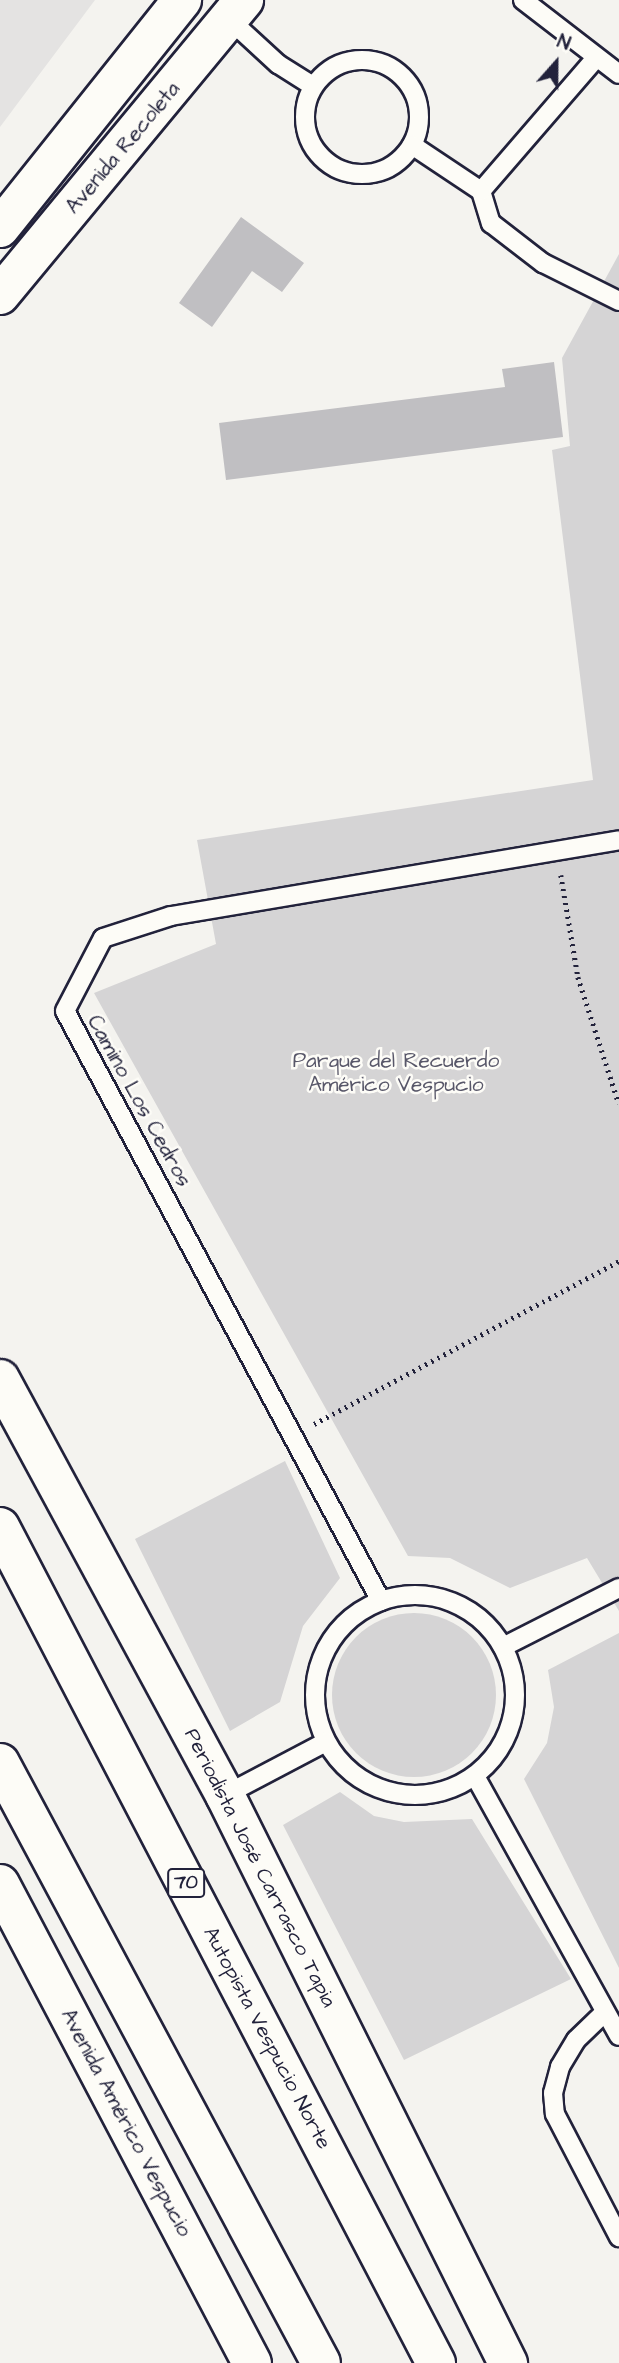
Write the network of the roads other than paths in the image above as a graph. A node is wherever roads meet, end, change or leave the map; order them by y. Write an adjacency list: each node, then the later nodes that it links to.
1 (182, 0): 9 (main road)
2 (523, 0): 4 (lane)
3 (237, 10): 6 (lane); 10 (main road, Avenida Recoleta)
4 (596, 58): 5 (lane); 8 (lane)
5 (619, 74)
6 (313, 86): 7 (lane); 7 (lane)
7 (412, 145): 8 (lane)
8 (481, 191): 11 (lane)
9 (0, 228)
10 (0, 295)
11 (619, 301)
12 (619, 840): 16 (lane, Camino Los Cedros)
13 (0, 1379): 21 (main road, Periodista José Carrasco Tapia)
14 (0, 1527): 28 (main road, Autopista Vespucio Norte / 70)
15 (619, 1588): 17 (lane)
16 (381, 1601): 17 (lane); 18 (lane)
17 (503, 1647): 20 (lane)
18 (326, 1742): 20 (lane); 21 (lane)
19 (0, 1763): 27 (main road)
20 (475, 1776): 23 (lane)
21 (225, 1795): 29 (main road, Periodista José Carrasco Tapia)
22 (0, 1884): 26 (main road, Avenida Américo Vespucio)
23 (606, 2012): 24 (lane); 25 (lane)
24 (619, 2036)
25 (619, 2237)
26 (252, 2363)
27 (321, 2363)
28 (436, 2363)
29 (509, 2363)

